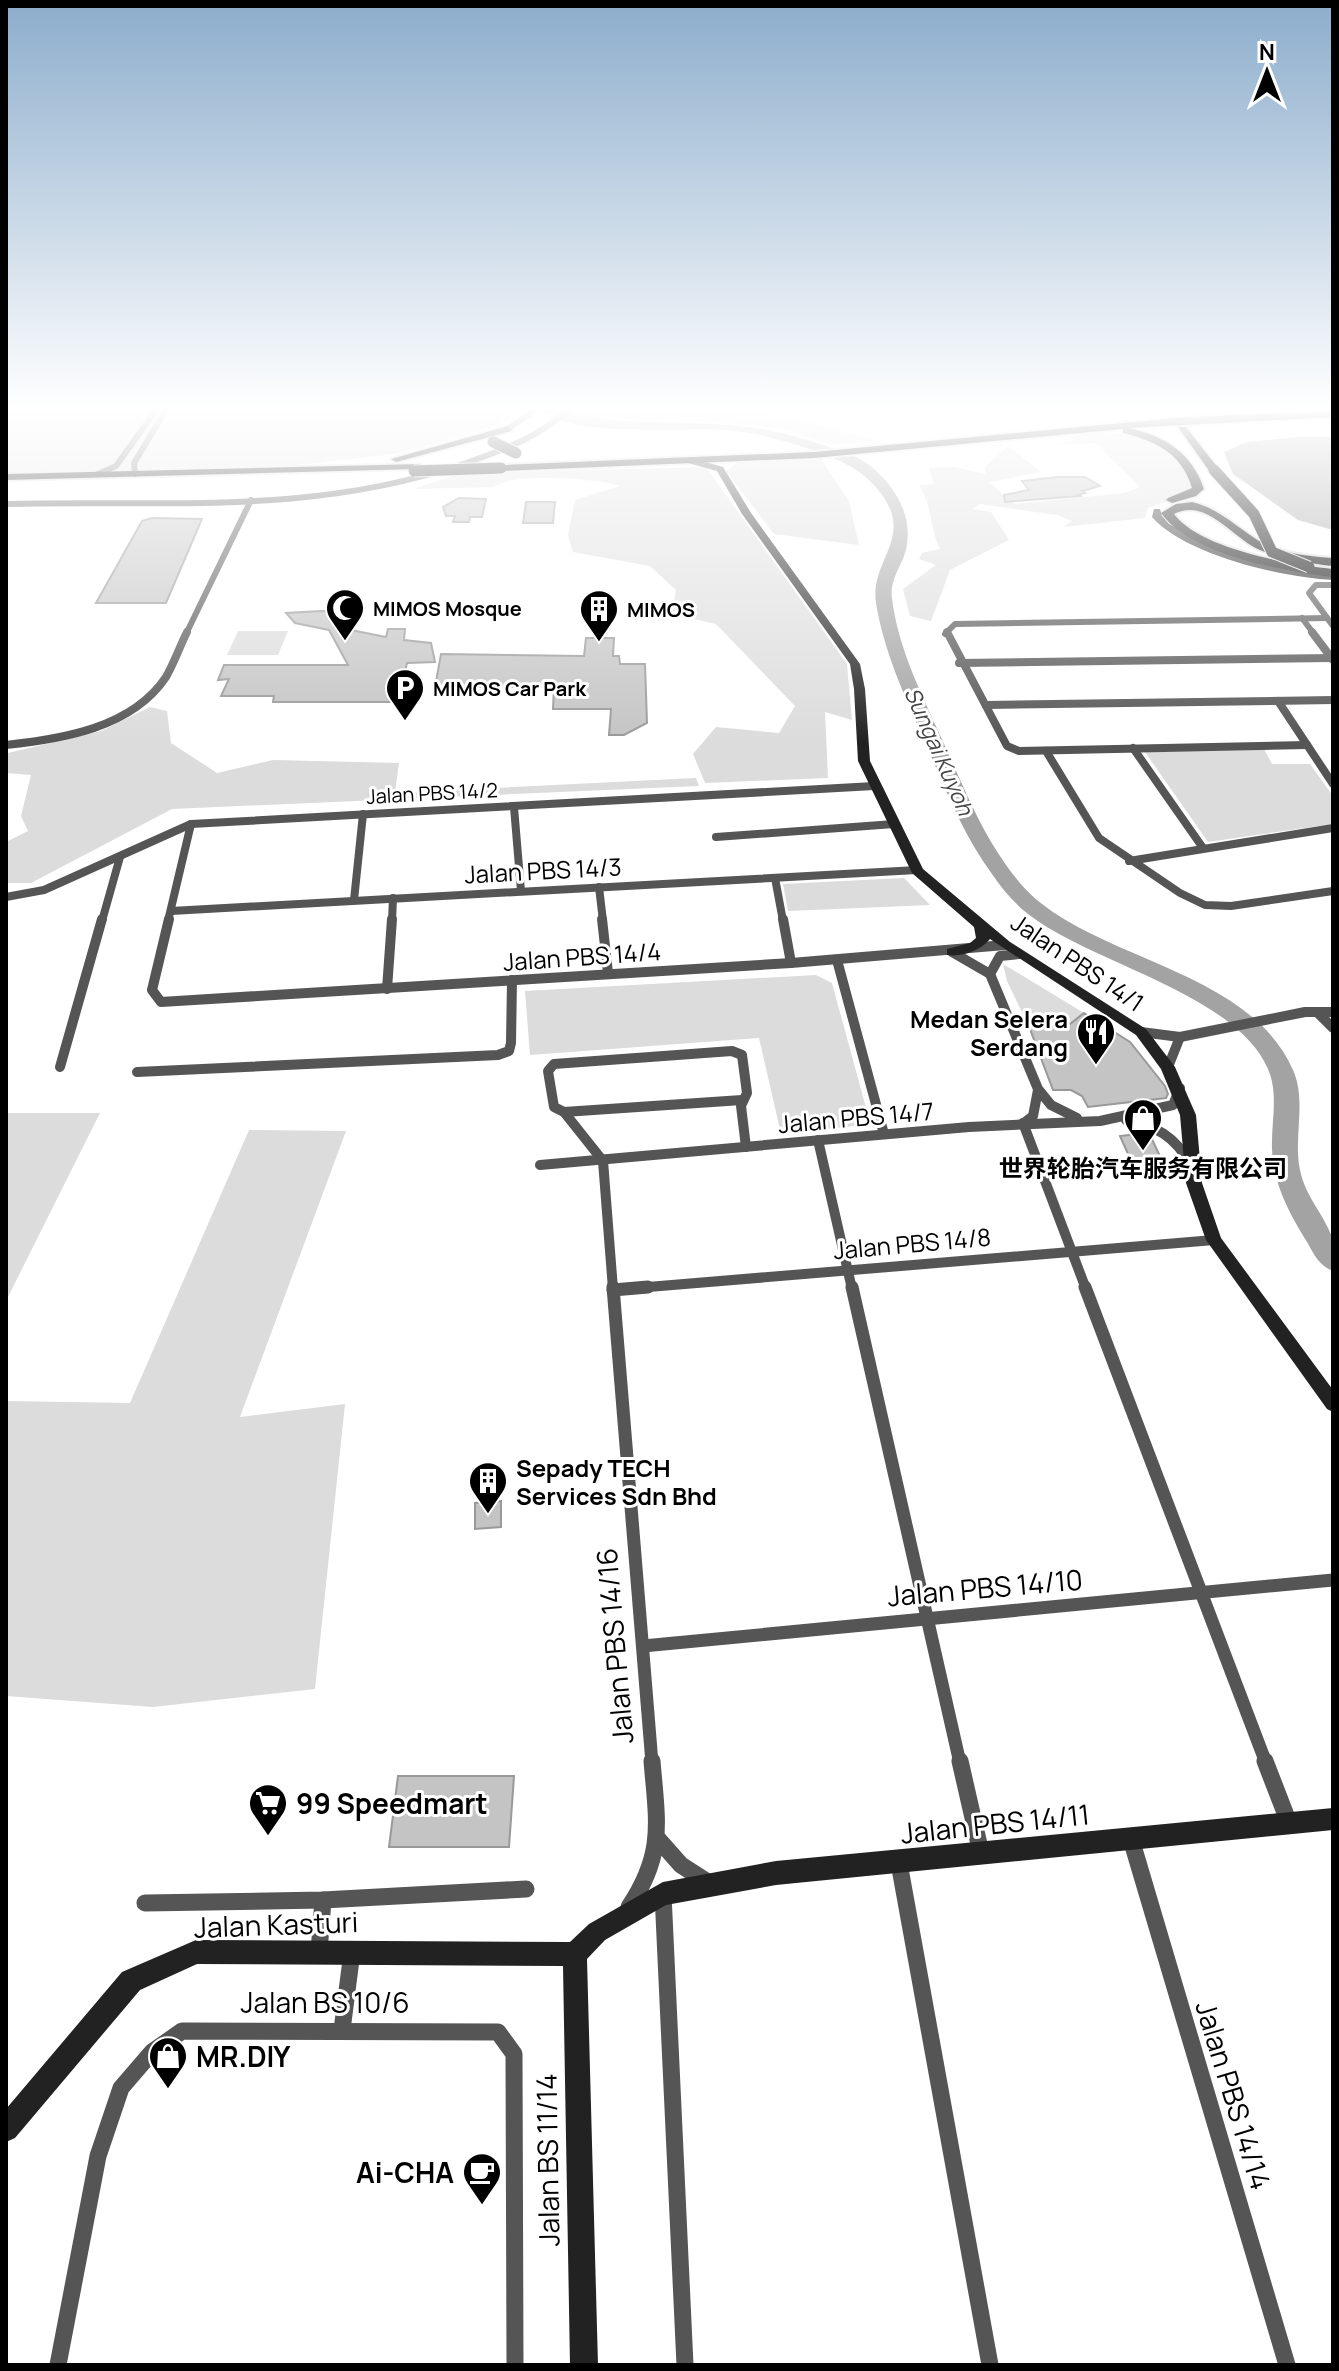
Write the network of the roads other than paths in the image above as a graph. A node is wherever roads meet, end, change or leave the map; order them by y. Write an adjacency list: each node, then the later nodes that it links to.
1 (241, 521): 19 (street)
2 (752, 521): 25 (street, Jalan PBS 14/1)
3 (1161, 521): 9 (street)
4 (1173, 521): 9 (highway)
5 (1223, 521): 8 (highway)
6 (1236, 521): 8 (highway)
7 (1257, 521): 9 (highway, bridge)
8 (1333, 559)
9 (1333, 573)
10 (1333, 585): 12 (street)
11 (1302, 618): 12 (street); 14 (street); 15 (street)
12 (1327, 618): 13 (street)
13 (1333, 626)
14 (1333, 659): 15 (street)
15 (959, 663): 18 (street)
16 (1333, 700): 17 (street)
17 (1278, 701): 18 (street); 20 (street)
18 (986, 705): 22 (street)
19 (6, 745)
20 (1307, 745): 21 (street); 23 (street)
21 (1133, 748): 22 (street); 32 (street)
22 (1046, 751): 34 (street)
23 (1329, 772): 24 (street)
24 (1333, 784)
25 (874, 786): 26 (street, Jalan PBS 14/2); 29 (street, Jalan PBS 14/1)
26 (514, 807): 27 (street, Jalan PBS 14/2); 38 (street)
27 (363, 814): 28 (street, Jalan PBS 14/2); 42 (street)
28 (191, 824): 33 (street, Jalan PBS 14/2); 43 (street)
29 (894, 824): 31 (street); 35 (street, Jalan PBS 14/1)
30 (1333, 828): 32 (street)
31 (716, 837)
32 (1203, 848): 34 (street)
33 (120, 857): 40 (street, Jalan PBS 14/2); 59 (street)
34 (1129, 861): 39 (street)
35 (917, 870): 36 (street, Jalan PBS 14/3); 44 (street, Jalan PBS 14/1)
36 (775, 878): 37 (street, Jalan PBS 14/3); 49 (street)
37 (599, 887): 38 (street, Jalan PBS 14/3); 50 (street)
38 (521, 891): 41 (street, Jalan PBS 14/3)
39 (1333, 891)
40 (6, 897)
41 (393, 898): 42 (street, Jalan PBS 14/3); 53 (street)
42 (354, 900): 43 (street, Jalan PBS 14/3)
43 (171, 911): 53 (street, Jalan PBS 14/4)
44 (981, 926): 45 (street, Jalan PBS 14/1); 46 (street)
45 (1005, 945): 46 (street, Jalan PBS 14/4); 47 (street, Jalan PBS 14/1)
46 (952, 952): 48 (street, Jalan PBS 14/4); 51 (street)
47 (1019, 954): 51 (street); 57 (street, Jalan PBS 14/1)
48 (837, 960): 49 (street, Jalan PBS 14/4); 69 (street)
49 (791, 963): 50 (street, Jalan PBS 14/4)
50 (608, 973): 52 (street, Jalan PBS 14/4)
51 (990, 974): 63 (street)
52 (512, 980): 53 (street, Jalan PBS 14/4); 61 (street)
53 (387, 989)
54 (1317, 1012): 55 (street); 56 (street); 58 (street)
55 (1333, 1012)
56 (1333, 1028)
57 (1141, 1032): 58 (street); 60 (street, Jalan PBS 14/1)
58 (1186, 1036): 60 (street)
59 (60, 1067)
60 (1168, 1067): 62 (street, Jalan PBS 14/1)
61 (137, 1072)
62 (1180, 1088): 66 (street, Jalan PBS 14/7); 73 (street, Jalan PBS 14/1)
63 (1038, 1089): 67 (street); 68 (street)
64 (742, 1100): 65 (street); 65 (street); 71 (street)
65 (564, 1112): 72 (street)
66 (1114, 1118): 67 (street, Jalan PBS 14/7); 73 (street, Jalan PBS 14/7)
67 (1085, 1120): 68 (street, Jalan PBS 14/7)
68 (1023, 1123): 69 (street, Jalan PBS 14/7); 76 (street)
69 (884, 1134): 70 (street, Jalan PBS 14/7)
70 (818, 1140): 71 (street, Jalan PBS 14/7); 77 (street)
71 (746, 1147): 72 (street, Jalan PBS 14/7)
72 (603, 1161): 74 (street, Jalan PBS 14/7); 78 (street, Jalan PBS 14/16)
73 (1190, 1164): 75 (street, Jalan PBS 14/1)
74 (540, 1165)
75 (1214, 1240): 76 (street, Jalan PBS 14/8); 79 (street, Jalan PBS 14/1)
76 (1071, 1252): 77 (street, Jalan PBS 14/8); 81 (street)
77 (848, 1270): 78 (street, Jalan PBS 14/8); 82 (street)
78 (613, 1290): 83 (street, Jalan PBS 14/16)
79 (1333, 1404)
80 (1333, 1580): 81 (street, Jalan PBS 14/10)
81 (1202, 1593): 82 (street, Jalan PBS 14/10); 85 (street)
82 (928, 1618): 83 (street, Jalan PBS 14/10); 88 (street)
83 (643, 1646): 86 (street, Jalan PBS 14/16)
84 (1333, 1819): 85 (street, Jalan PBS 14/11)
85 (1289, 1823): 87 (street, Jalan PBS 14/11)
86 (658, 1839): 90 (street); 95 (street, Jalan PBS 14/16)
87 (1131, 1839): 88 (street, Jalan PBS 14/11); 106 (street, Jalan PBS 14/14)
88 (982, 1855): 89 (street, Jalan PBS 14/11)
89 (899, 1863): 90 (street, Jalan PBS 14/11); 105 (street)
90 (712, 1886): 92 (street, Jalan PBS 14/11)
91 (526, 1889): 93 (street)
92 (663, 1894): 95 (street); 104 (street)
93 (323, 1900): 94 (street); 97 (street)
94 (145, 1903)
95 (622, 1918): 98 (street)
96 (352, 1951): 97 (street, Jalan Kasturi); 98 (street, Jalan Kasturi); 99 (street)
97 (319, 1952): 100 (street, Jalan Kasturi)
98 (575, 1954): 103 (street, Jalan BS 11/14)
99 (342, 2030): 101 (street, Jalan BS 10/6); 102 (street, Jalan BS 10/6)
100 (6, 2129)
101 (58, 2365)
102 (515, 2365)
103 (584, 2365)
104 (685, 2365)
105 (990, 2365)
106 (1287, 2365)

